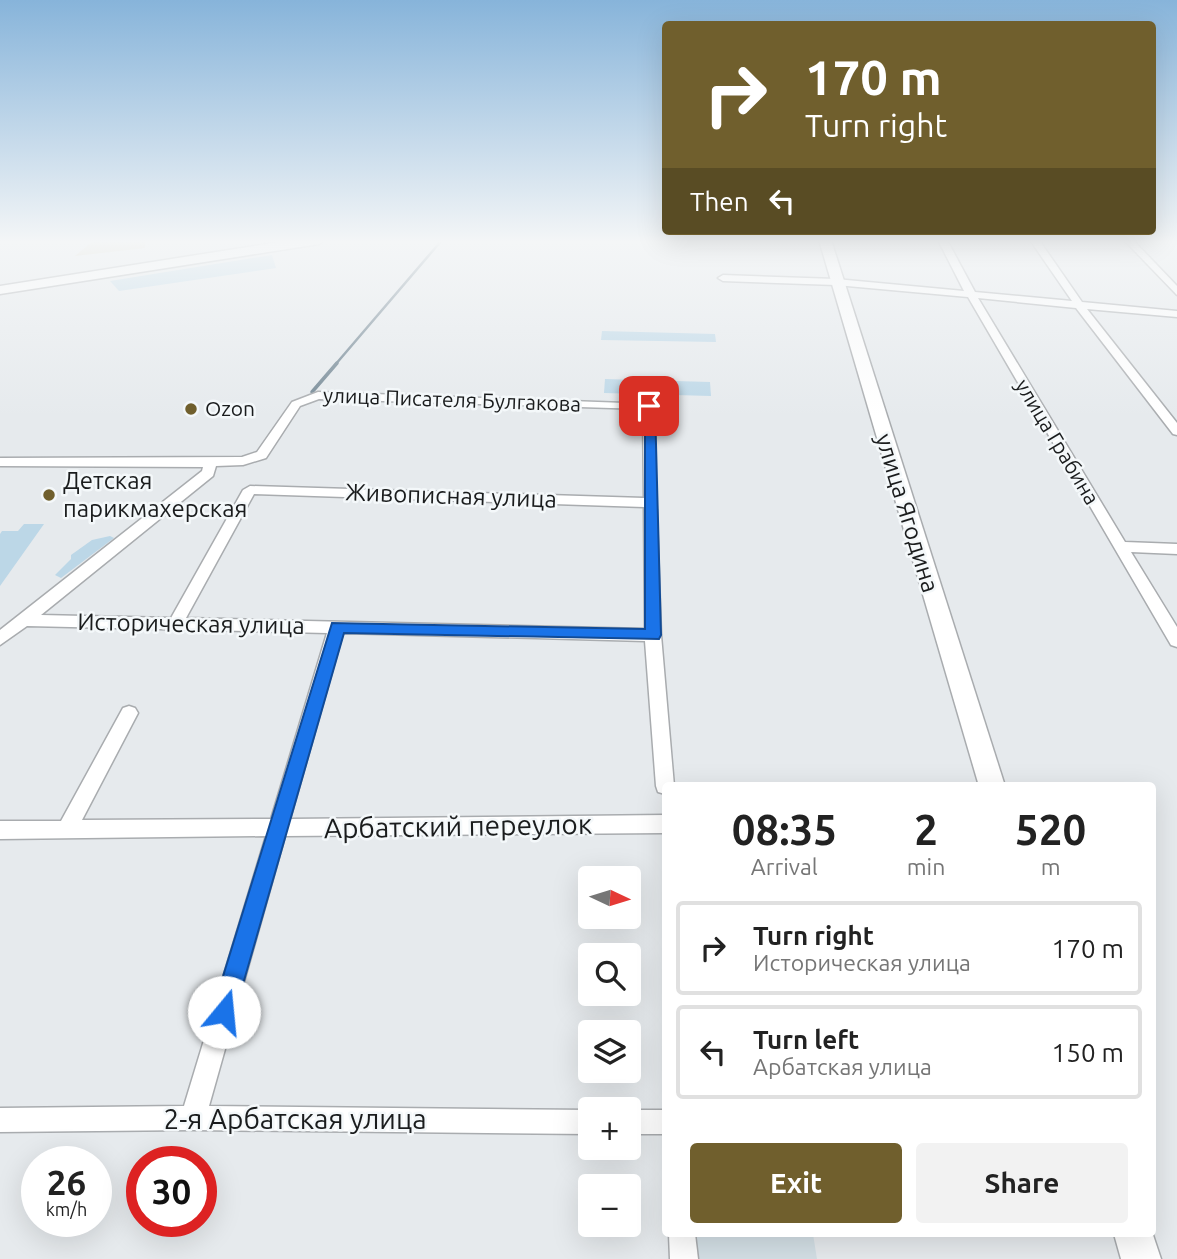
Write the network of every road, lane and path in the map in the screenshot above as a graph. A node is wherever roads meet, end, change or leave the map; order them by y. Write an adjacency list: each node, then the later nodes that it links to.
1 (841, 299): 21 (street, улица Ягодина)
2 (973, 299): 11 (street, улица Грабина)
3 (1014, 299): 5 (street)
4 (1075, 299): 5 (street)
5 (1080, 306): 6 (street); 7 (street)
6 (1177, 314)
7 (1176, 428)
8 (0, 462): 9 (street)
9 (209, 465): 10 (street, улица Писателя Булгакова); 13 (street)
10 (651, 503): 14 (street, Живописная улица); 16 (street)
11 (1122, 547): 12 (street); 18 (street, улица Грабина)
12 (1177, 549)
13 (23, 620): 14 (street, Историческая улица); 17 (street)
14 (176, 623): 15 (street, Историческая улица)
15 (337, 627): 16 (street, Историческая улица); 23 (street)
16 (653, 635): 20 (street)
17 (0, 639)
18 (1177, 641)
19 (129, 713): 24 (street)
20 (665, 782)
21 (991, 782)
22 (662, 824): 23 (street, Арбатский переулок)
23 (279, 828): 24 (street, Арбатский переулок); 26 (street)
24 (67, 829): 25 (street, Арбатский переулок)
25 (0, 830)
26 (193, 1118): 27 (street, 2-я Арбатская улица); 28 (street, 2-я Арбатская улица)
27 (0, 1120)
28 (578, 1122)
29 (641, 1122): 30 (street)
30 (662, 1122)
31 (682, 1237): 33 (street)
32 (1134, 1237): 34 (main road)
33 (684, 1259)
34 (1141, 1259)

